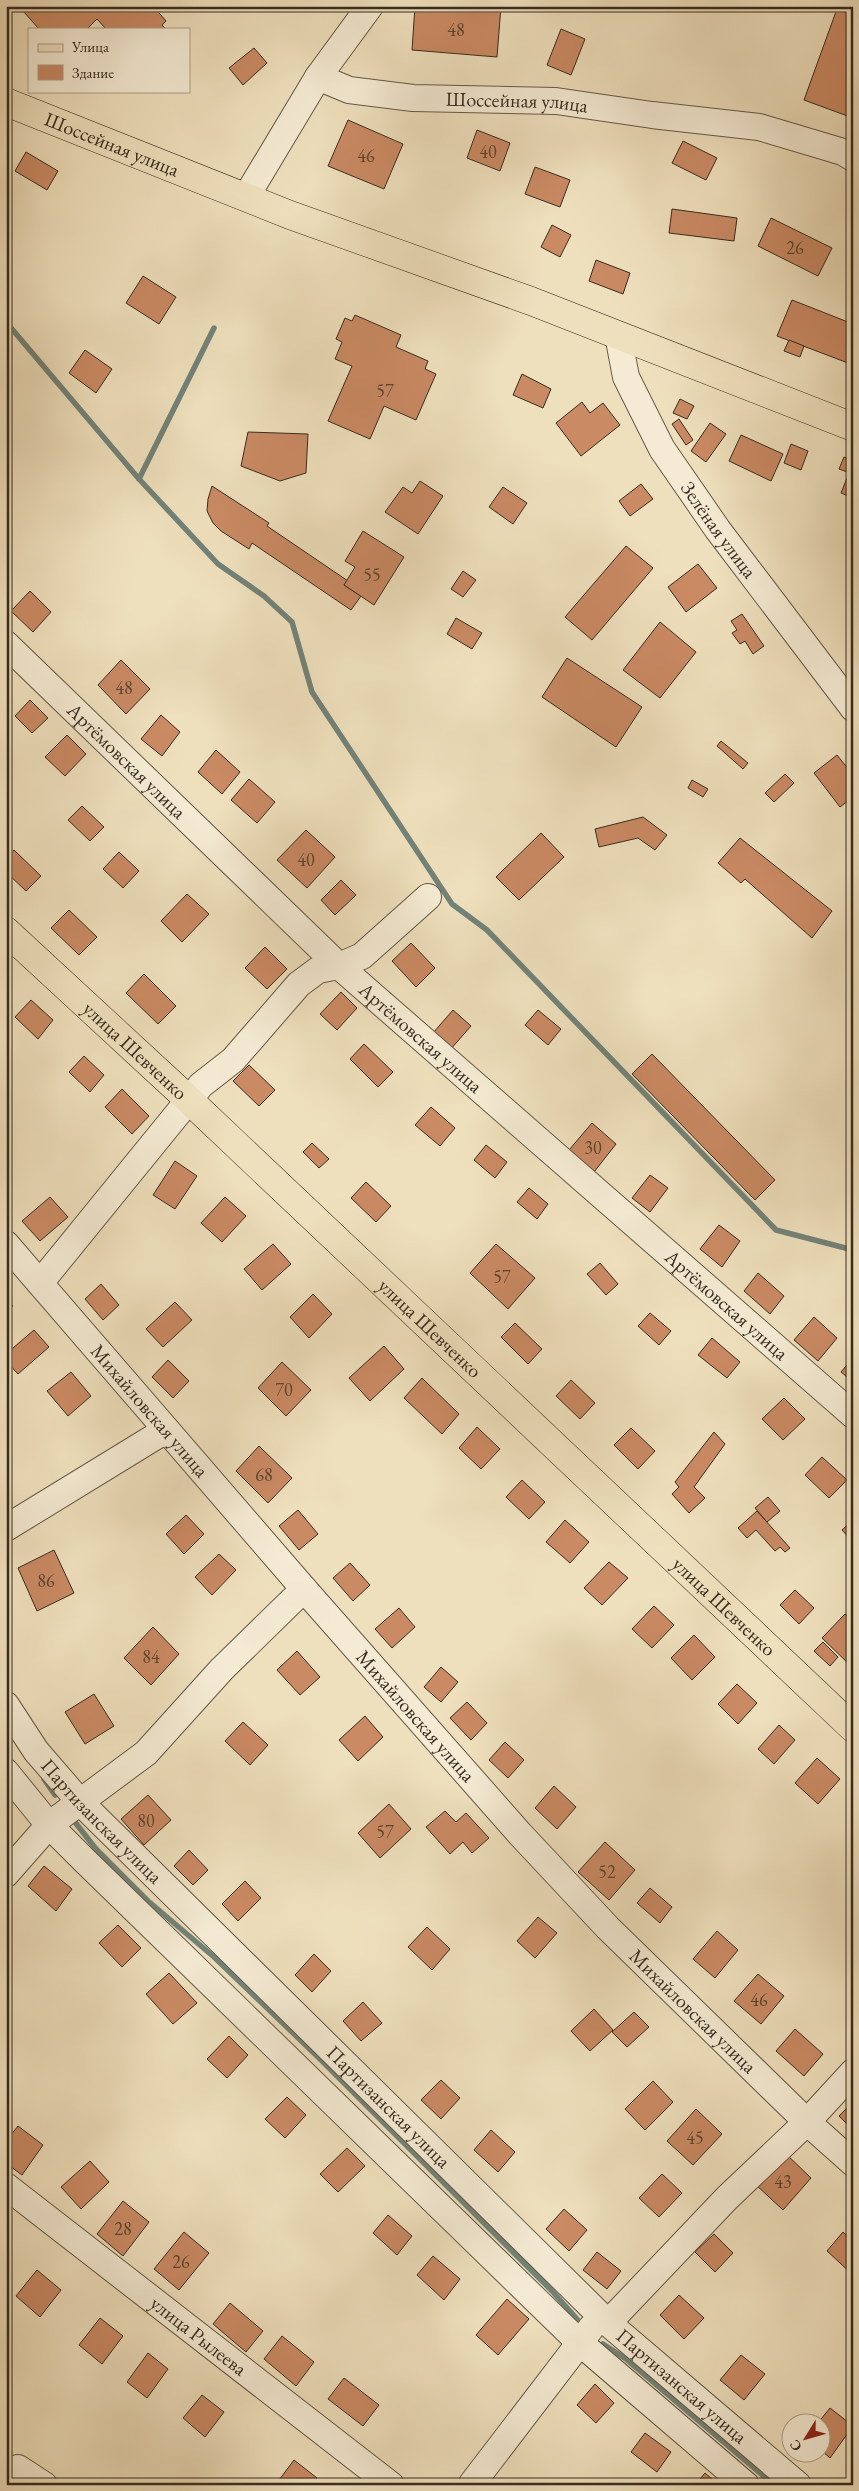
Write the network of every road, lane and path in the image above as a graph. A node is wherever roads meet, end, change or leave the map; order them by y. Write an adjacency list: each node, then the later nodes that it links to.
1 (370, 6): 2 (street)
2 (318, 77): 4 (street, Шоссейная улица); 5 (street)
3 (6, 102): 5 (main road, Шоссейная улица)
4 (853, 158)
5 (246, 197): 6 (main road, Шоссейная улица)
6 (618, 335): 7 (main road, Шоссейная улица); 9 (street, Зелёная улица)
7 (853, 427)
8 (6, 644): 12 (street, Артёмовская улица)
9 (853, 708)
10 (428, 897): 12 (street)
11 (6, 931): 13 (main road, улица Шевченко)
12 (339, 966): 13 (street); 16 (street, Артёмовская улица)
13 (189, 1100): 15 (street); 21 (main road, улица Шевченко)
14 (6, 1244): 15 (street, Михайловская улица)
15 (40, 1283): 17 (street, Михайловская улица)
16 (853, 1415)
17 (166, 1430): 18 (street); 19 (street, Михайловская улица)
18 (6, 1528)
19 (304, 1589): 23 (street); 27 (street, Михайловская улица)
20 (6, 1704): 23 (street, Партизанская улица)
21 (853, 1728)
22 (6, 1772): 24 (street, Партизанская улица)
23 (80, 1802): 24 (street); 30 (street, Партизанская улица)
24 (49, 1825): 25 (street); 31 (street, Партизанская улица)
25 (6, 1874)
26 (853, 2072): 27 (street)
27 (807, 2122): 28 (street, Михайловская улица); 30 (street)
28 (853, 2163)
29 (6, 2186): 34 (street, улица Рылеева)
30 (605, 2320): 31 (street); 37 (street, Партизанская улица)
31 (578, 2342): 35 (street); 36 (street, Партизанская улица)
32 (18, 2468): 33 (street)
33 (44, 2485)
34 (391, 2485)
35 (471, 2485)
36 (746, 2485)
37 (798, 2485)

